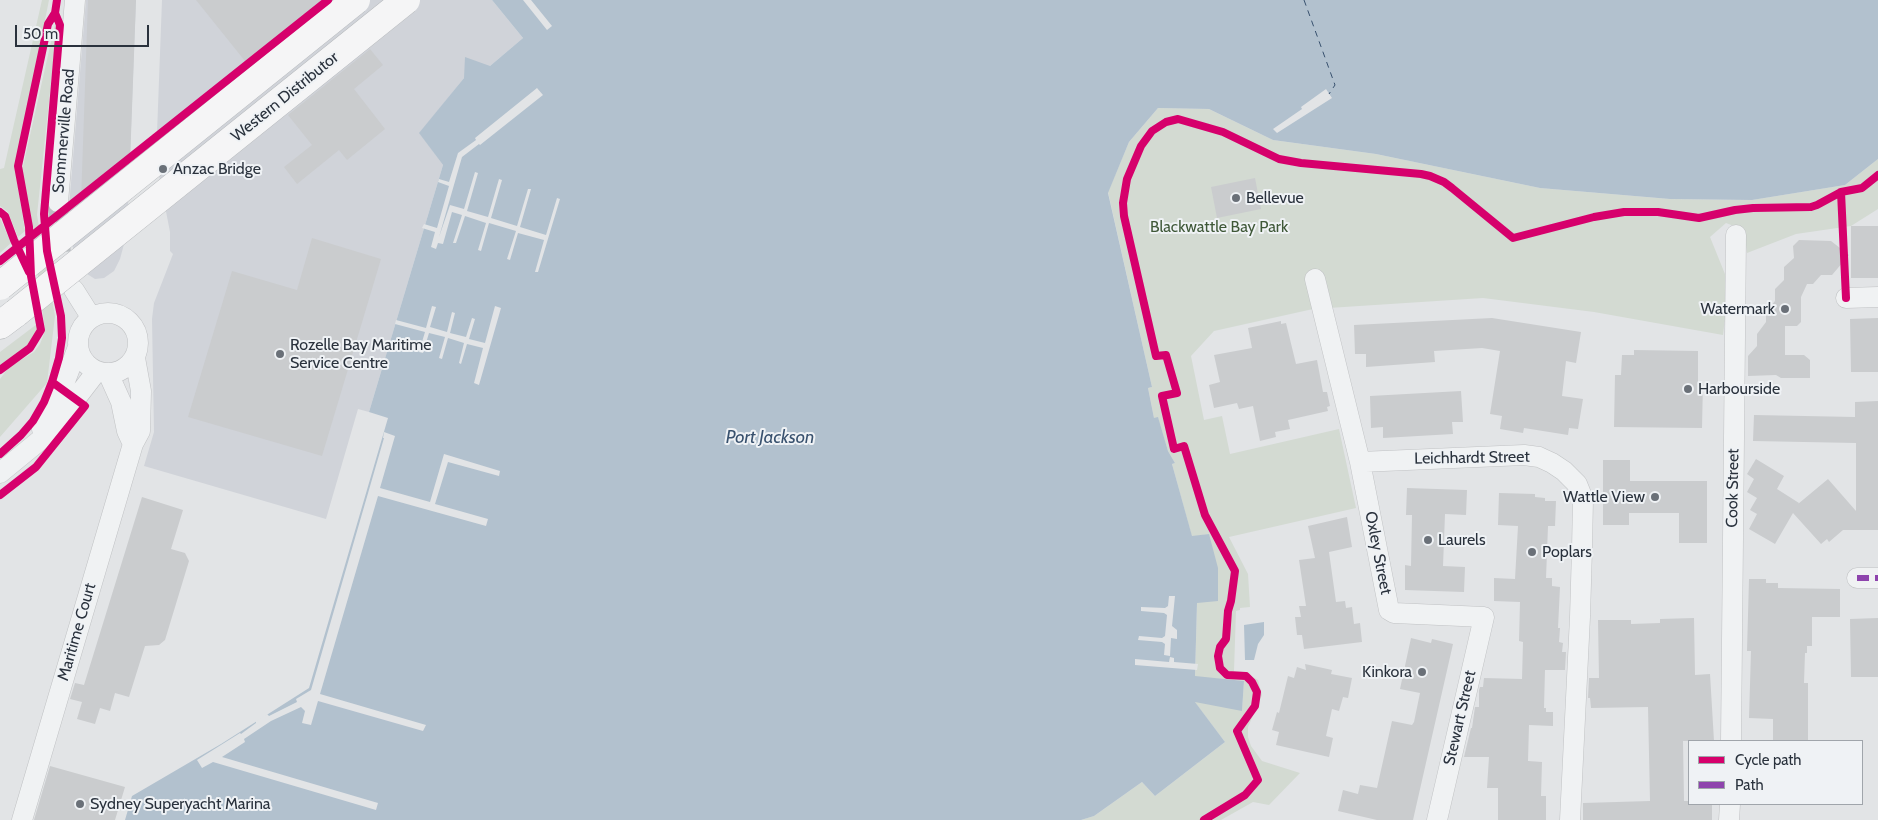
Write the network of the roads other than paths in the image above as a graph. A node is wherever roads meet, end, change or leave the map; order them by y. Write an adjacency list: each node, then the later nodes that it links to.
1 (75, 0): 4 (street, Sommerville Road)
2 (356, 0): 7 (highway, Western Distributor, bridge)
3 (406, 0): 12 (highway, Western Distributor, bridge)
4 (58, 202)
5 (1736, 235): 23 (street, Cook Street)
6 (1315, 278): 18 (street)
7 (0, 286)
8 (74, 290): 11 (street)
9 (1878, 297): 10 (street)
10 (1846, 298)
11 (92, 318): 13 (street); 14 (street)
12 (8, 319)
13 (78, 347): 15 (street); 17 (street)
14 (135, 358): 15 (street); 16 (street, Maritime Court)
15 (103, 372): 16 (street); 17 (street)
16 (133, 444): 25 (street, Maritime Court)
17 (34, 447): 19 (street)
18 (1360, 462): 22 (street, Oxley Street); 27 (street, Leichhardt Street)
19 (0, 473)
20 (1857, 578): 21 (street)
21 (1878, 578)
22 (1484, 617): 26 (street, Stewart Street)
23 (1731, 740)
24 (1730, 805): 28 (street)
25 (22, 820)
26 (1437, 820)
27 (1570, 820)
28 (1729, 820)

